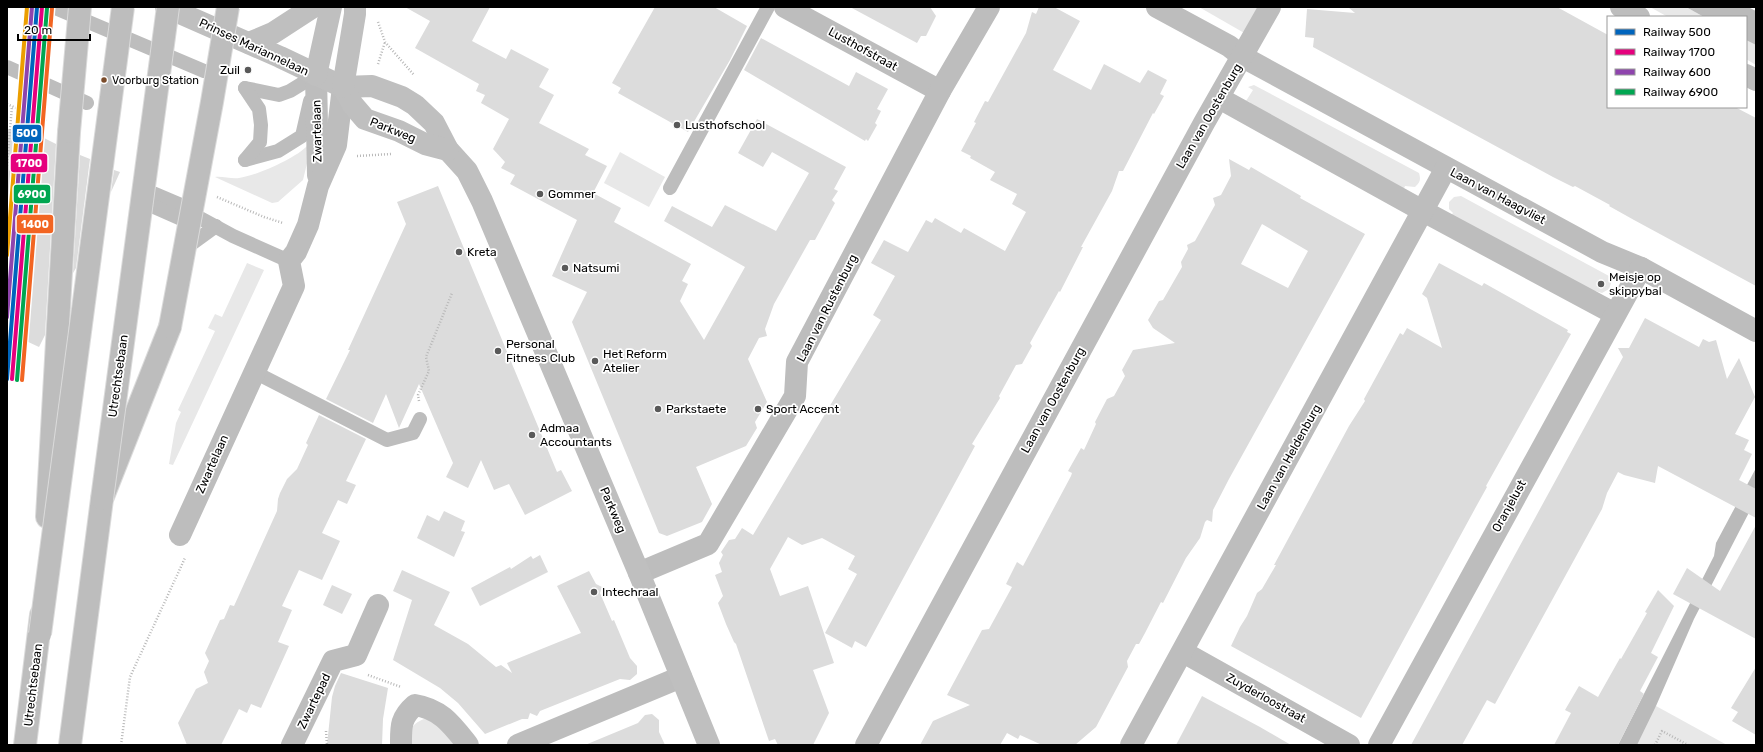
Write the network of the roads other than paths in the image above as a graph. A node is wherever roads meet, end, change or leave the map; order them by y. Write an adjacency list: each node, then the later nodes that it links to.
1 (53, 7): 19 (lane)
2 (80, 7): 45 (main road, bridge)
3 (123, 7): 45 (main road, Utrechtsebaan, bridge)
4 (167, 7): 16 (street, Prinses Mariannelaan); 41 (main road, Utrechtsebaan, bridge)
5 (228, 7): 41 (main road, bridge)
6 (313, 7): 16 (street)
7 (331, 7): 20 (street)
8 (354, 7): 23 (street)
9 (768, 7): 30 (lane)
10 (785, 7): 24 (main road, Lusthofstraat)
11 (988, 7): 24 (main road, Laan van Rustenburg)
12 (1157, 7): 17 (main road, Laan van Haagvliet)
13 (1270, 7): 17 (main road, Laan van Oostenburg)
14 (1621, 7): 15 (main road)
15 (1637, 16)
16 (249, 43): 20 (street, Prinses Mariannelaan)
17 (1243, 57): 25 (main road, Laan van Oostenburg); 28 (main road, Laan van Haagvliet)
18 (7, 67): 26 (lane)
19 (204, 71)
20 (316, 75): 20 (lane); 23 (street, Prinses Mariannelaan); 29 (main road, Zwartelaan)
21 (1747, 76): 22 (main road)
22 (1756, 80)
23 (343, 86): 27 (street, Parkweg); 27 (street, Parkweg); 29 (main road, Zwartelaan)
24 (940, 92): 43 (main road, Laan van Rustenburg)
25 (1219, 98): 32 (main road); 55 (main road, Laan van Oostenburg)
26 (87, 103)
27 (448, 150): 43 (street, Parkweg)
28 (1446, 168): 32 (main road, Laan van Heldenburg); 36 (main road, Laan van Haagvliet)
29 (318, 186): 35 (main road, Zwartelaan)
30 (670, 188)
31 (146, 197): 33 (lane)
32 (1423, 211): 37 (main road); 46 (main road, Laan van Heldenburg)
33 (216, 226): 34 (lane); 35 (lane)
34 (179, 252)
35 (289, 261): 39 (main road, Zwartelaan)
36 (1641, 268): 37 (main road, Oranjelust); 38 (main road, Laan van Haagvliet)
37 (1615, 314): 58 (main road, Oranjelust)
38 (1756, 331)
39 (254, 372): 40 (lane); 42 (main road, Zwartelaan)
40 (420, 419)
41 (102, 499): 49 (main road, Utrechtsebaan)
42 (180, 535)
43 (639, 573): 47 (street, Parkweg)
44 (378, 605): 50 (main road, Zwartepad)
45 (40, 634): 48 (main road, Utrechtsebaan)
46 (1182, 652): 56 (main road, Laan van Heldenburg); 57 (main road, Zuyderloostraat)
47 (681, 677): 53 (main road); 54 (street, Parkweg)
48 (25, 745)
49 (70, 745)
50 (292, 745)
51 (401, 745): 52 (main road)
52 (468, 745)
53 (518, 745)
54 (709, 745)
55 (866, 745)
56 (1131, 745)
57 (1349, 745)
58 (1379, 745)

